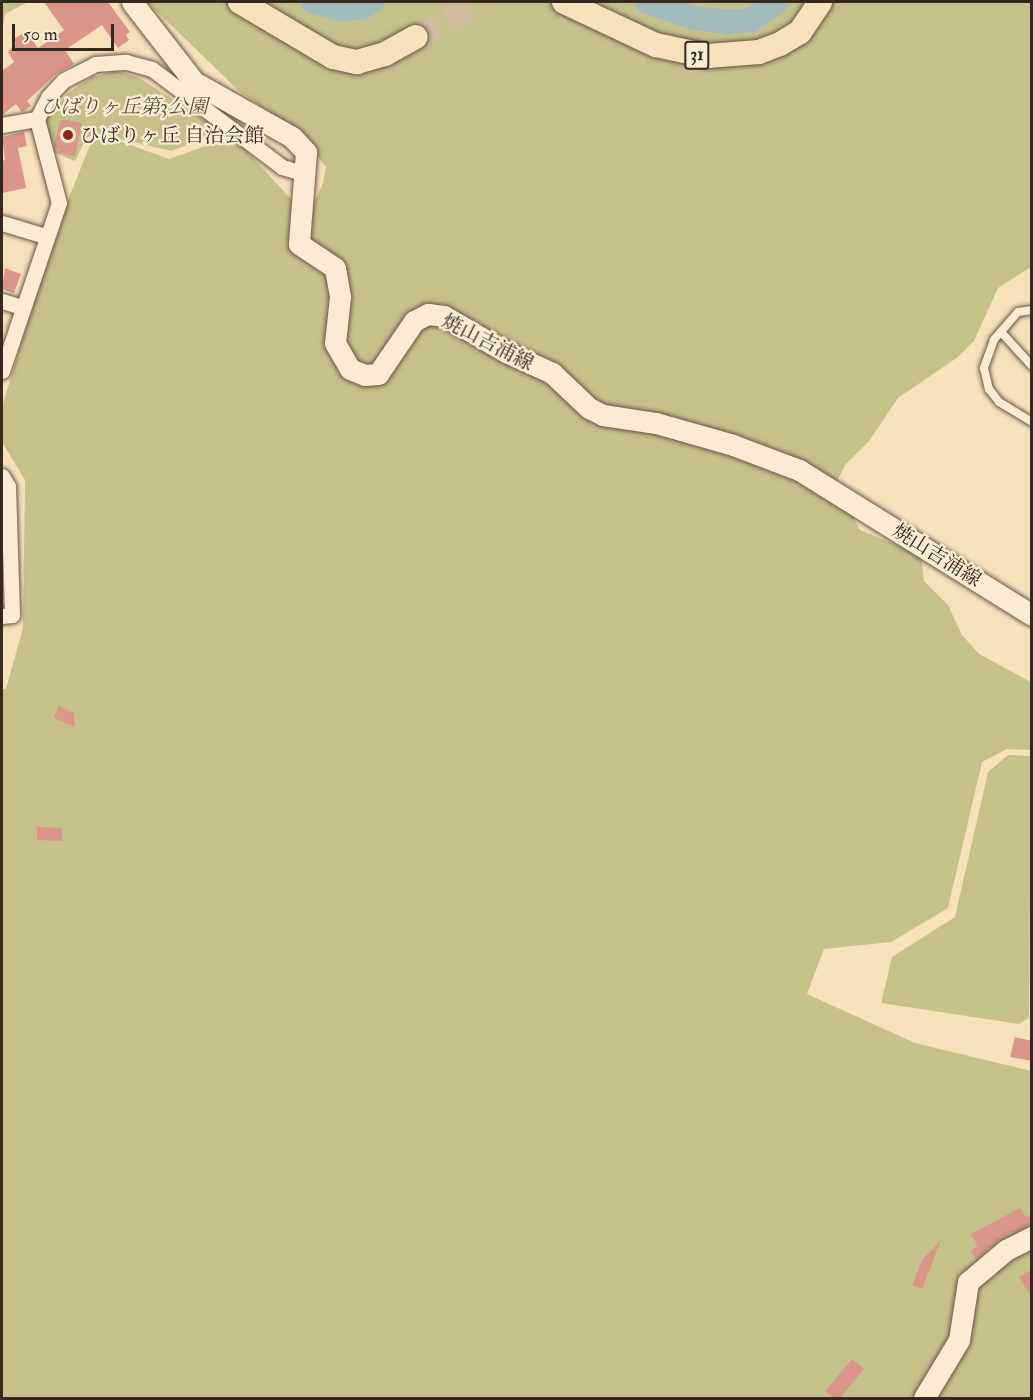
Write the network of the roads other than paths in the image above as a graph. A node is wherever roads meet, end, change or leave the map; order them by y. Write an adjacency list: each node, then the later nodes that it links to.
1 (132, 2): 8 (main road, 焼山吉浦線)
2 (240, 2): 5 (main road)
3 (564, 2): 4 (main road, 31)
4 (820, 2)
5 (416, 37)
6 (37, 119): 7 (street); 8 (street); 10 (street)
7 (2, 125)
8 (307, 174): 20 (main road, 焼山吉浦線)
9 (2, 223): 10 (street)
10 (45, 236): 12 (street)
11 (2, 301): 12 (street)
12 (22, 307): 16 (street)
13 (1032, 310): 14 (lane)
14 (1001, 332): 15 (lane); 17 (lane)
15 (1032, 366)
16 (2, 371)
17 (1032, 422)
18 (2, 476): 19 (street)
19 (5, 537): 21 (street)
20 (1030, 612)
21 (2, 616)
22 (1032, 1238): 23 (main road)
23 (924, 1398)

